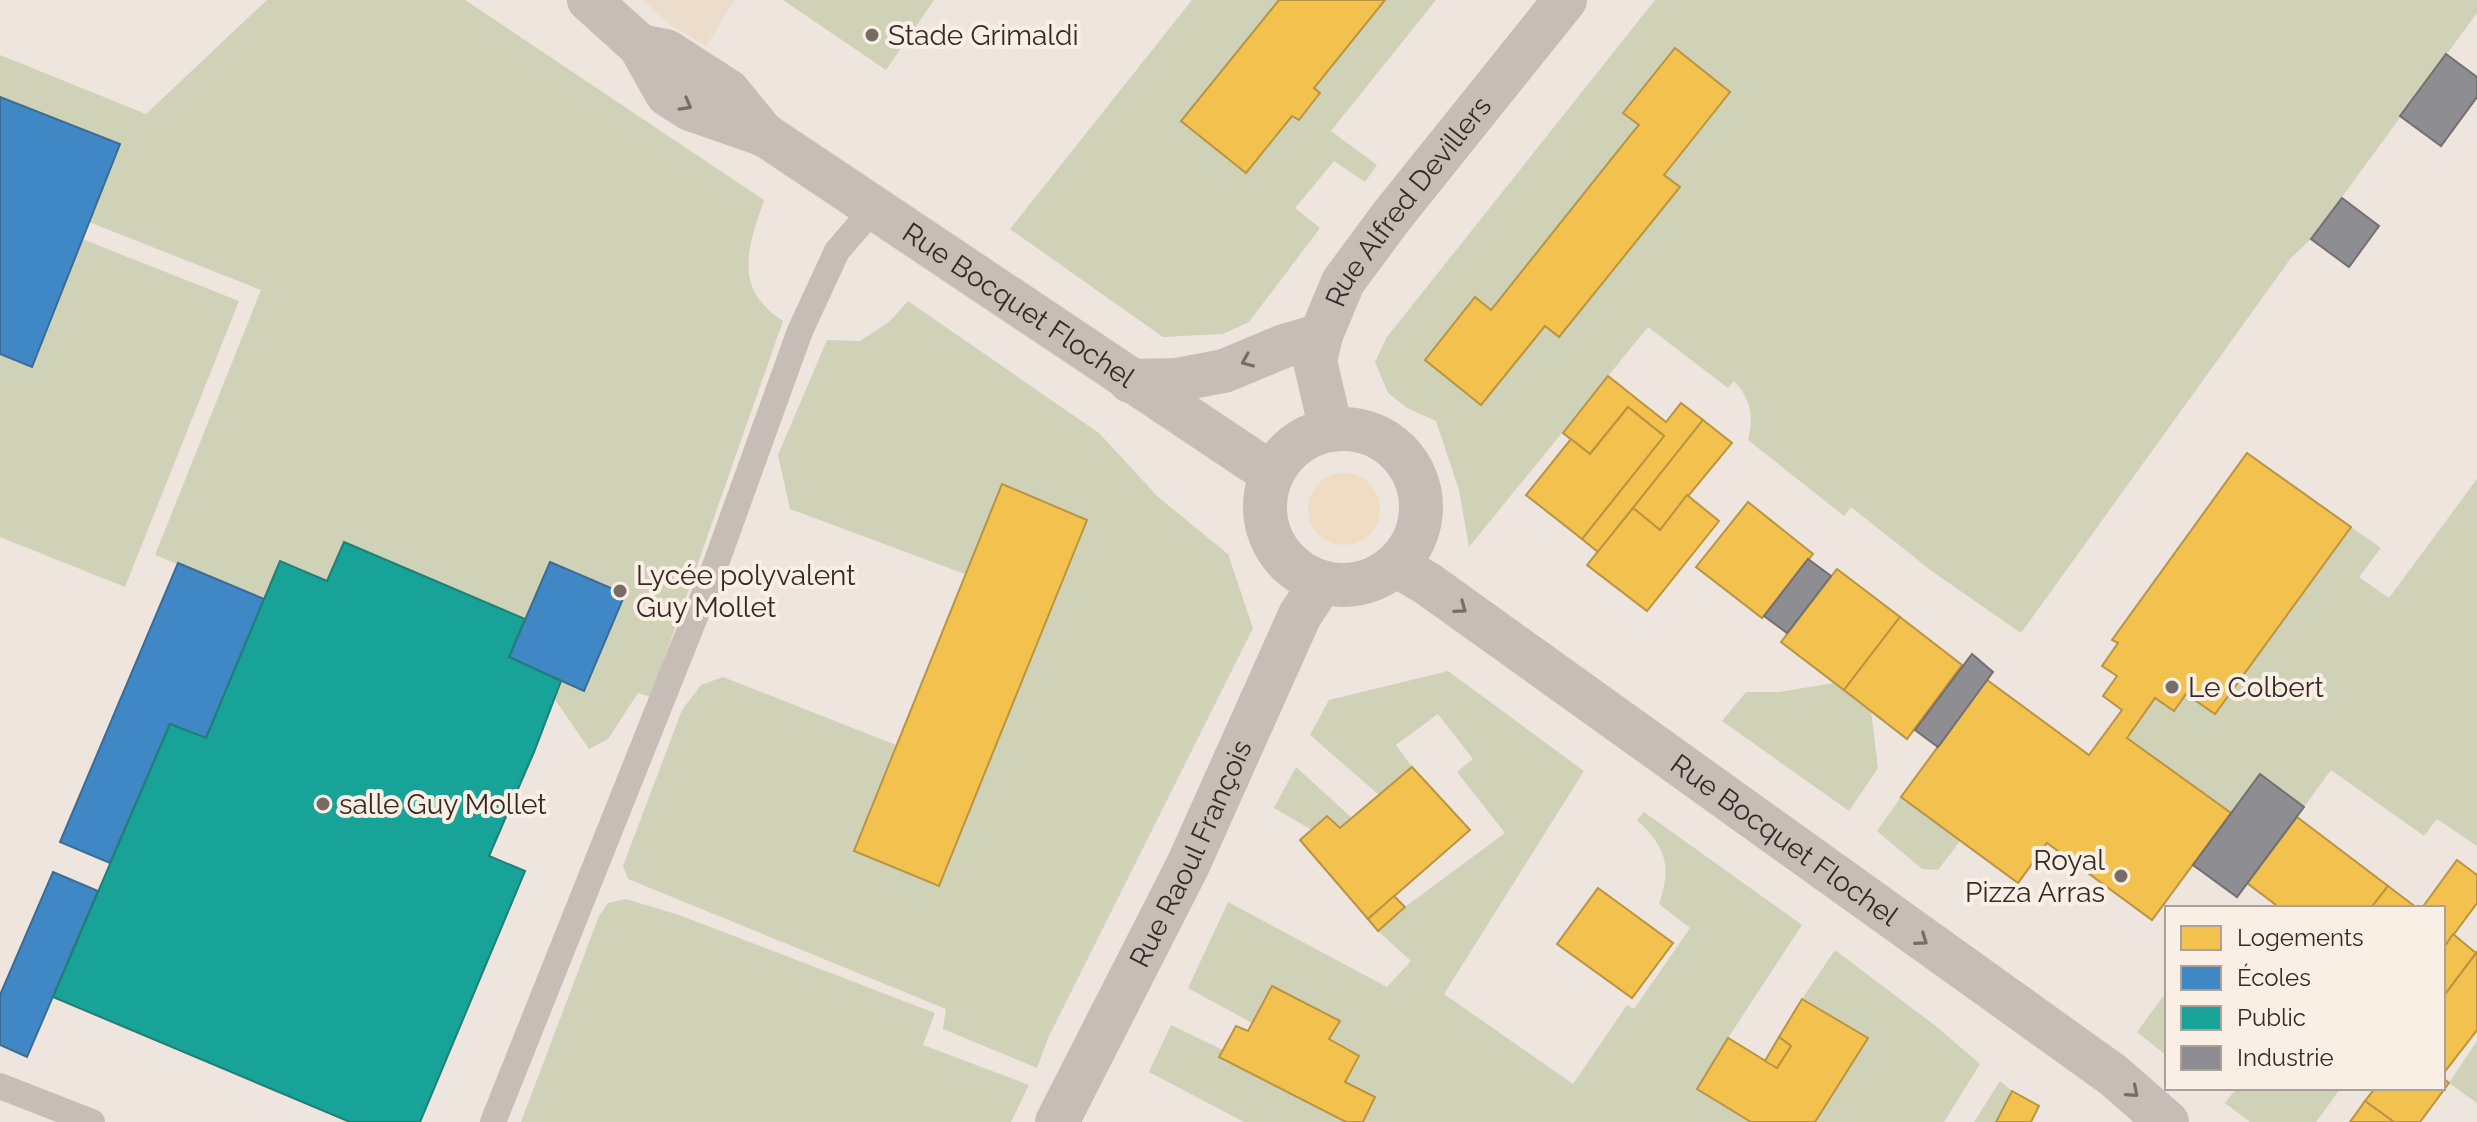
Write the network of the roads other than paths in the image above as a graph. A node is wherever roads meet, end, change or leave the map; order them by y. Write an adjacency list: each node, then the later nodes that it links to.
1 (589, 0): 3 (street, Rue Bocquet Flochel)
2 (1565, 0): 4 (street, Rue Alfred Devillers)
3 (874, 208): 5 (street, Rue Bocquet Flochel); 12 (lane)
4 (1321, 335): 5 (street, one-way to 5); 6 (street, Rue Alfred Devillers)
5 (1130, 381): 7 (street, Rue Bocquet Flochel)
6 (1331, 430): 7 (street); 8 (street)
7 (1272, 474): 9 (street)
8 (1396, 565): 9 (street); 14 (street, Rue Bocquet Flochel, one-way to 14)
9 (1322, 582): 13 (street, Rue Raoul François)
10 (0, 1086): 11 (lane)
11 (92, 1122)
12 (493, 1122)
13 (1057, 1122)
14 (2167, 1122)

